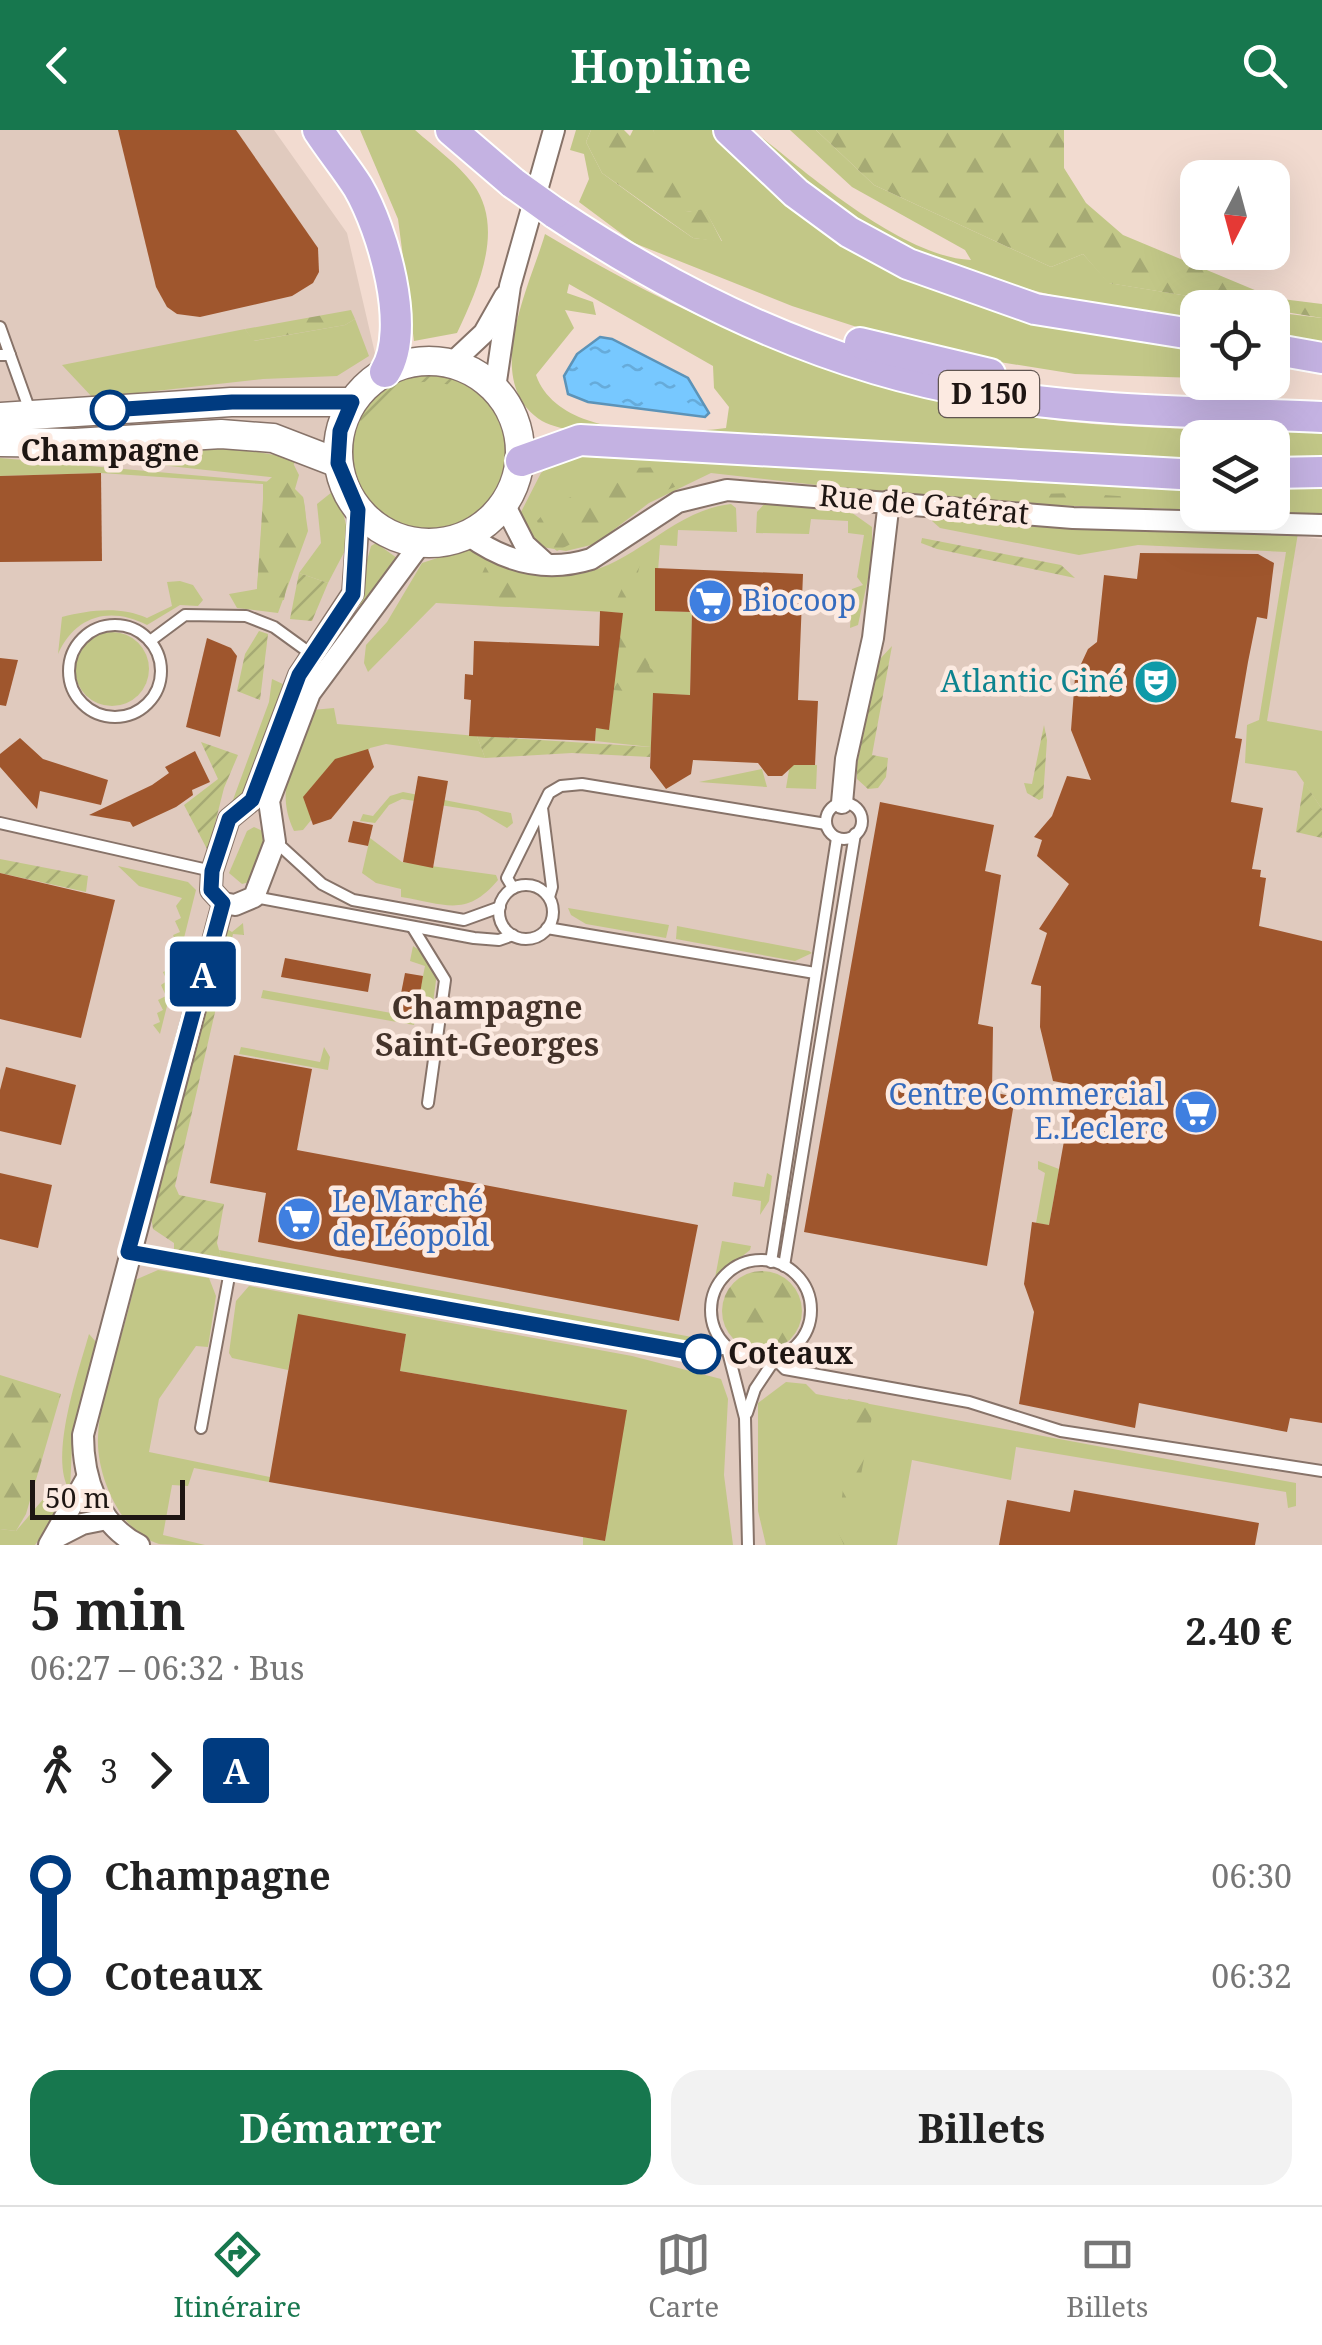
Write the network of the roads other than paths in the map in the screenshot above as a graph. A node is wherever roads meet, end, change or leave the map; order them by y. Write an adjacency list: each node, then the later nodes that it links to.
1 (318, 130): 13 (main road)
2 (451, 130): 5 (main road, D 150, bridge)
3 (554, 130): 6 (street)
4 (729, 130): 8 (main road)
5 (676, 284): 15 (main road, D 150); 19 (main road, D 150)
6 (510, 286): 12 (street); 14 (street)
7 (0, 327): 10 (lane)
8 (1180, 332)
9 (1290, 352): 11 (main road)
10 (5, 355): 17 (lane)
11 (1322, 358)
12 (452, 363): 13 (main road); 14 (main road)
13 (384, 372): 16 (main road)
14 (495, 388): 22 (main road)
15 (1322, 396)
16 (352, 402): 17 (main road); 23 (main road)
17 (32, 416): 18 (main road); 20 (main road)
18 (0, 417)
19 (1322, 417)
20 (0, 429)
21 (0, 442): 23 (main road)
22 (521, 461): 26 (main road); 28 (main road)
23 (338, 463): 29 (main road)
24 (1322, 472): 25 (main road)
25 (1290, 473)
26 (1180, 474)
27 (889, 502): 30 (street, Rue de Gatérat); 33 (street, Rue de Gatérat); 36 (street)
28 (504, 504): 31 (main road); 33 (street)
29 (358, 510): 32 (main road); 35 (street)
30 (1322, 525)
31 (468, 535): 32 (main road); 33 (street)
32 (421, 543): 35 (street)
33 (546, 564)
34 (150, 640): 34 (lane); 35 (lane)
35 (321, 661): 38 (street); 39 (street)
36 (842, 804): 41 (lane); 42 (lane)
37 (542, 807): 41 (lane); 46 (lane); 48 (lane)
38 (242, 809): 39 (street); 45 (street)
39 (270, 818): 44 (street)
40 (0, 823): 45 (lane)
41 (826, 824): 43 (lane)
42 (856, 834): 43 (lane); 58 (lane)
43 (837, 838): 54 (lane)
44 (275, 842): 47 (street); 50 (lane)
45 (212, 871): 49 (street)
46 (513, 888): 48 (lane); 50 (lane)
47 (254, 897): 49 (street); 51 (lane)
48 (549, 897): 52 (lane)
49 (223, 903): 56 (street)
50 (500, 907): 53 (lane)
51 (412, 928): 53 (lane); 55 (lane)
52 (548, 928): 53 (lane); 54 (lane)
53 (513, 935)
54 (815, 973): 57 (lane)
55 (428, 1103)
56 (128, 1252): 59 (lane); 65 (street)
57 (771, 1262): 58 (lane); 60 (lane)
58 (784, 1266): 61 (lane)
59 (230, 1271): 60 (lane); 63 (lane)
60 (728, 1348): 61 (lane); 62 (lane)
61 (774, 1358): 62 (lane); 64 (lane)
62 (745, 1418): 69 (lane)
63 (201, 1428)
64 (1322, 1472)
65 (87, 1478): 66 (street); 67 (street)
66 (107, 1519): 67 (street); 68 (street)
67 (50, 1542)
68 (139, 1545)
69 (748, 1545)

